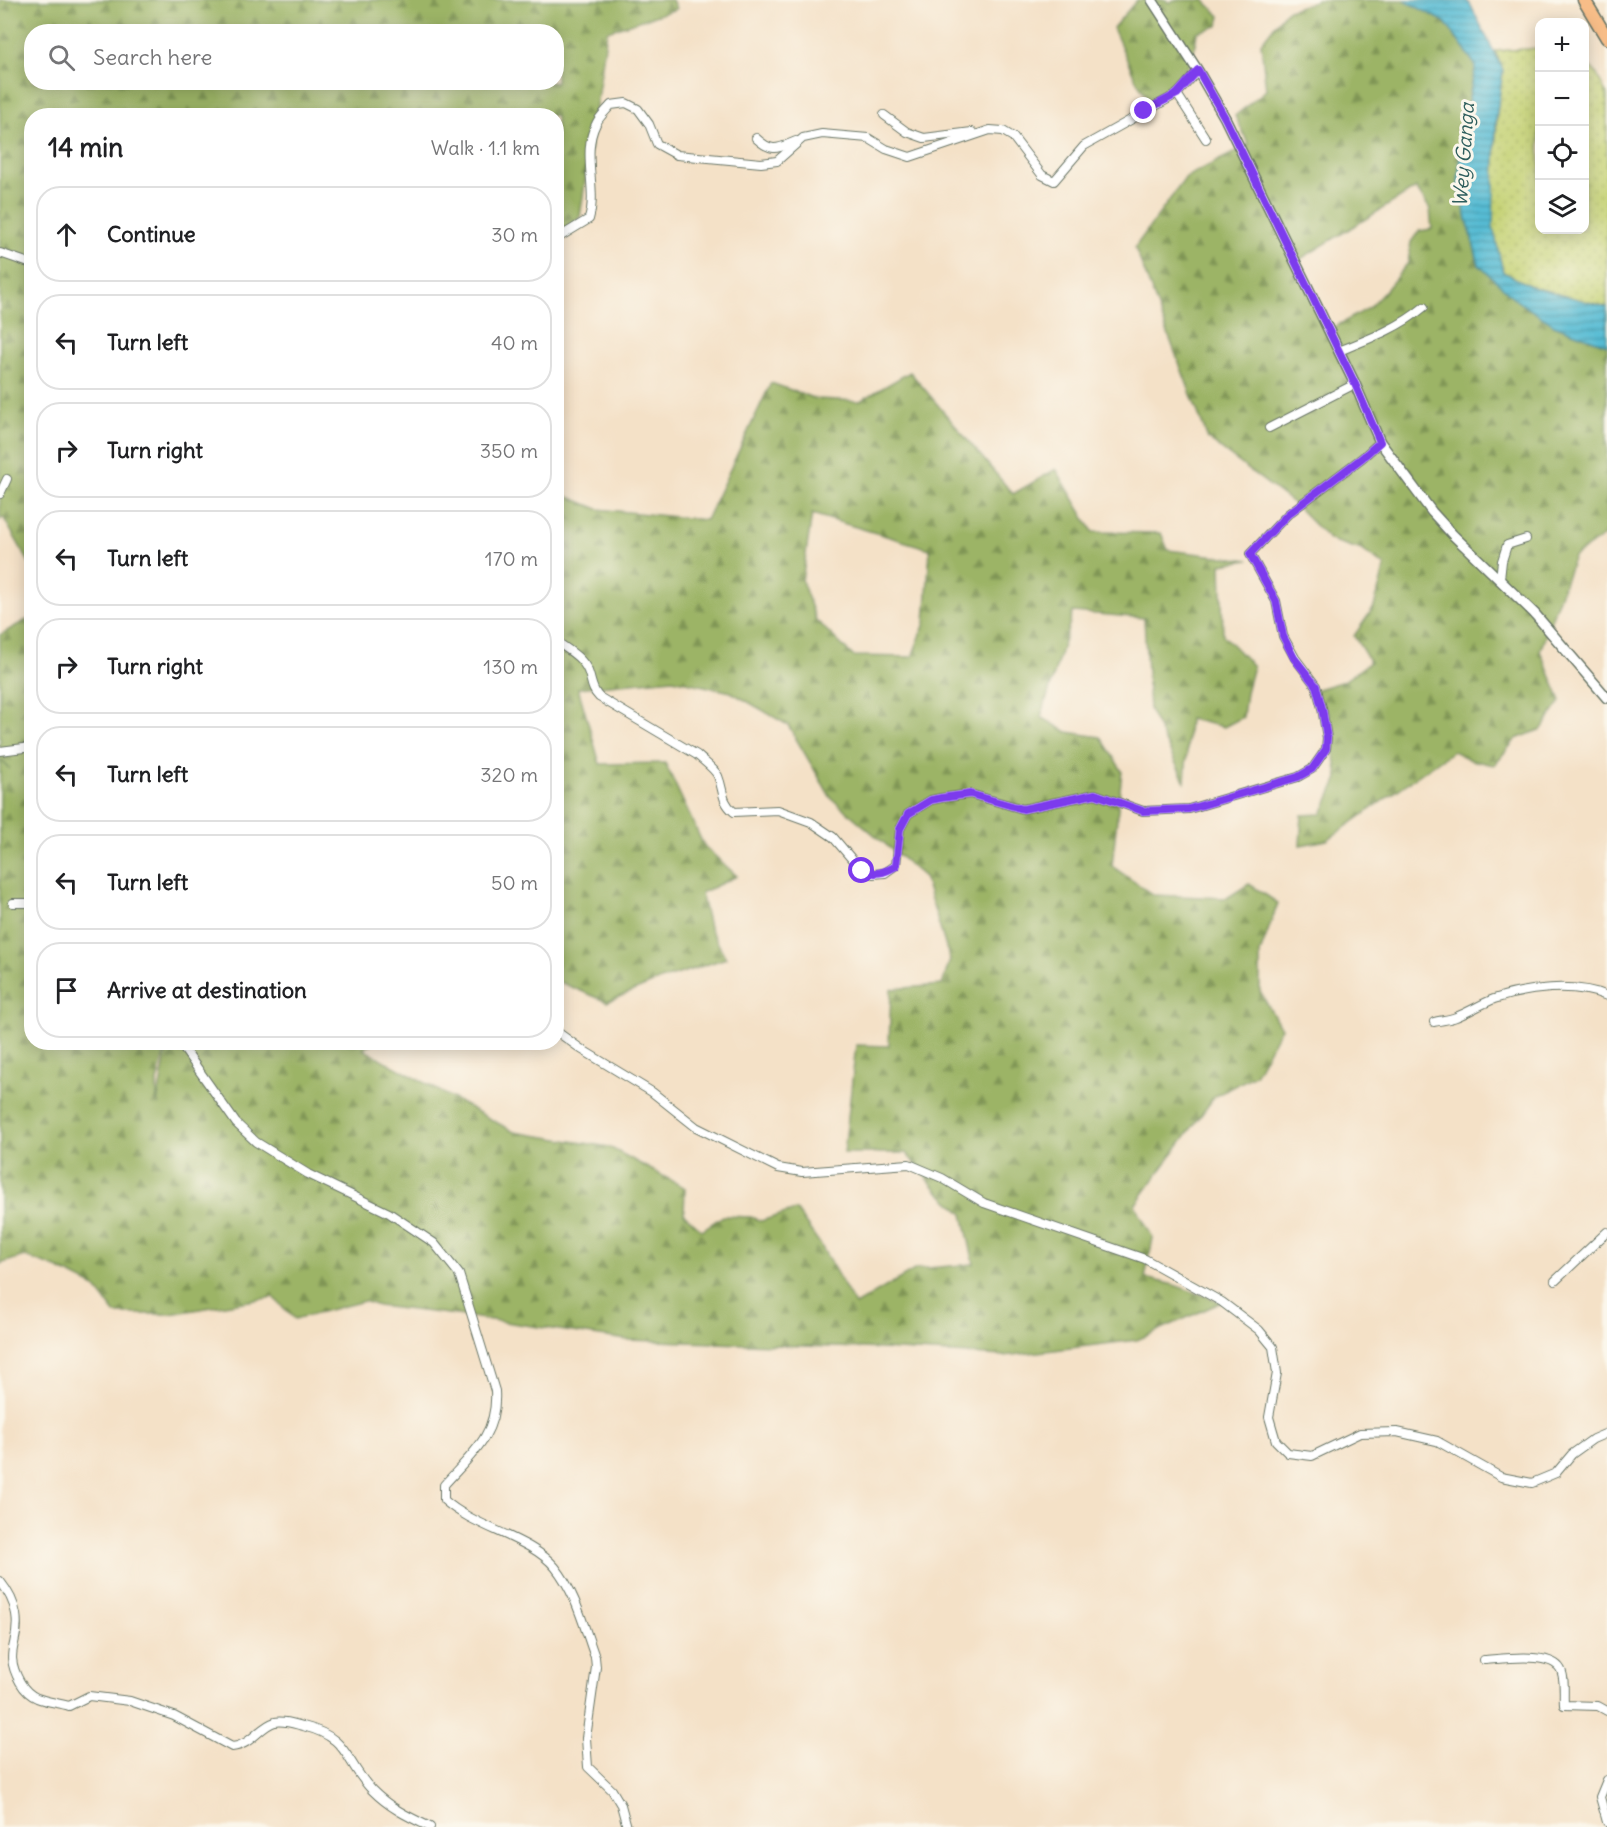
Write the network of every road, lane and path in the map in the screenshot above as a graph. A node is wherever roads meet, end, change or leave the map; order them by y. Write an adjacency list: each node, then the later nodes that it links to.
1 (1152, 0): 4 (street)
2 (1584, 0): 3 (main road)
3 (1607, 38)
4 (1198, 70): 5 (street); 15 (street)
5 (1177, 94): 7 (street); 10 (street)
6 (884, 115): 7 (street)
7 (990, 130): 9 (street)
8 (756, 138): 9 (street)
9 (803, 138): 11 (street)
10 (1206, 139)
11 (564, 234)
12 (0, 253): 13 (street)
13 (24, 261)
14 (1424, 307): 15 (street)
15 (1339, 351): 16 (street)
16 (1355, 384): 17 (street); 18 (street)
17 (1269, 428)
18 (1380, 442): 22 (street); 23 (street)
19 (7, 479): 20 (street)
20 (0, 494)
21 (1526, 538): 22 (street)
22 (1500, 579): 24 (street)
23 (564, 647)
24 (1607, 698)
25 (24, 748): 26 (street)
26 (0, 751)
27 (13, 903): 28 (street)
28 (24, 903)
29 (1607, 996): 30 (street)
30 (1434, 1022)
31 (564, 1037): 35 (street)
32 (183, 1050): 42 (street)
33 (1607, 1232): 34 (street)
34 (1555, 1281)
35 (1607, 1433)
36 (0, 1581): 41 (street)
37 (1484, 1660): 38 (street)
38 (1607, 1711)
39 (1607, 1780): 40 (street)
40 (1607, 1822)
41 (430, 1827)
42 (627, 1827)

